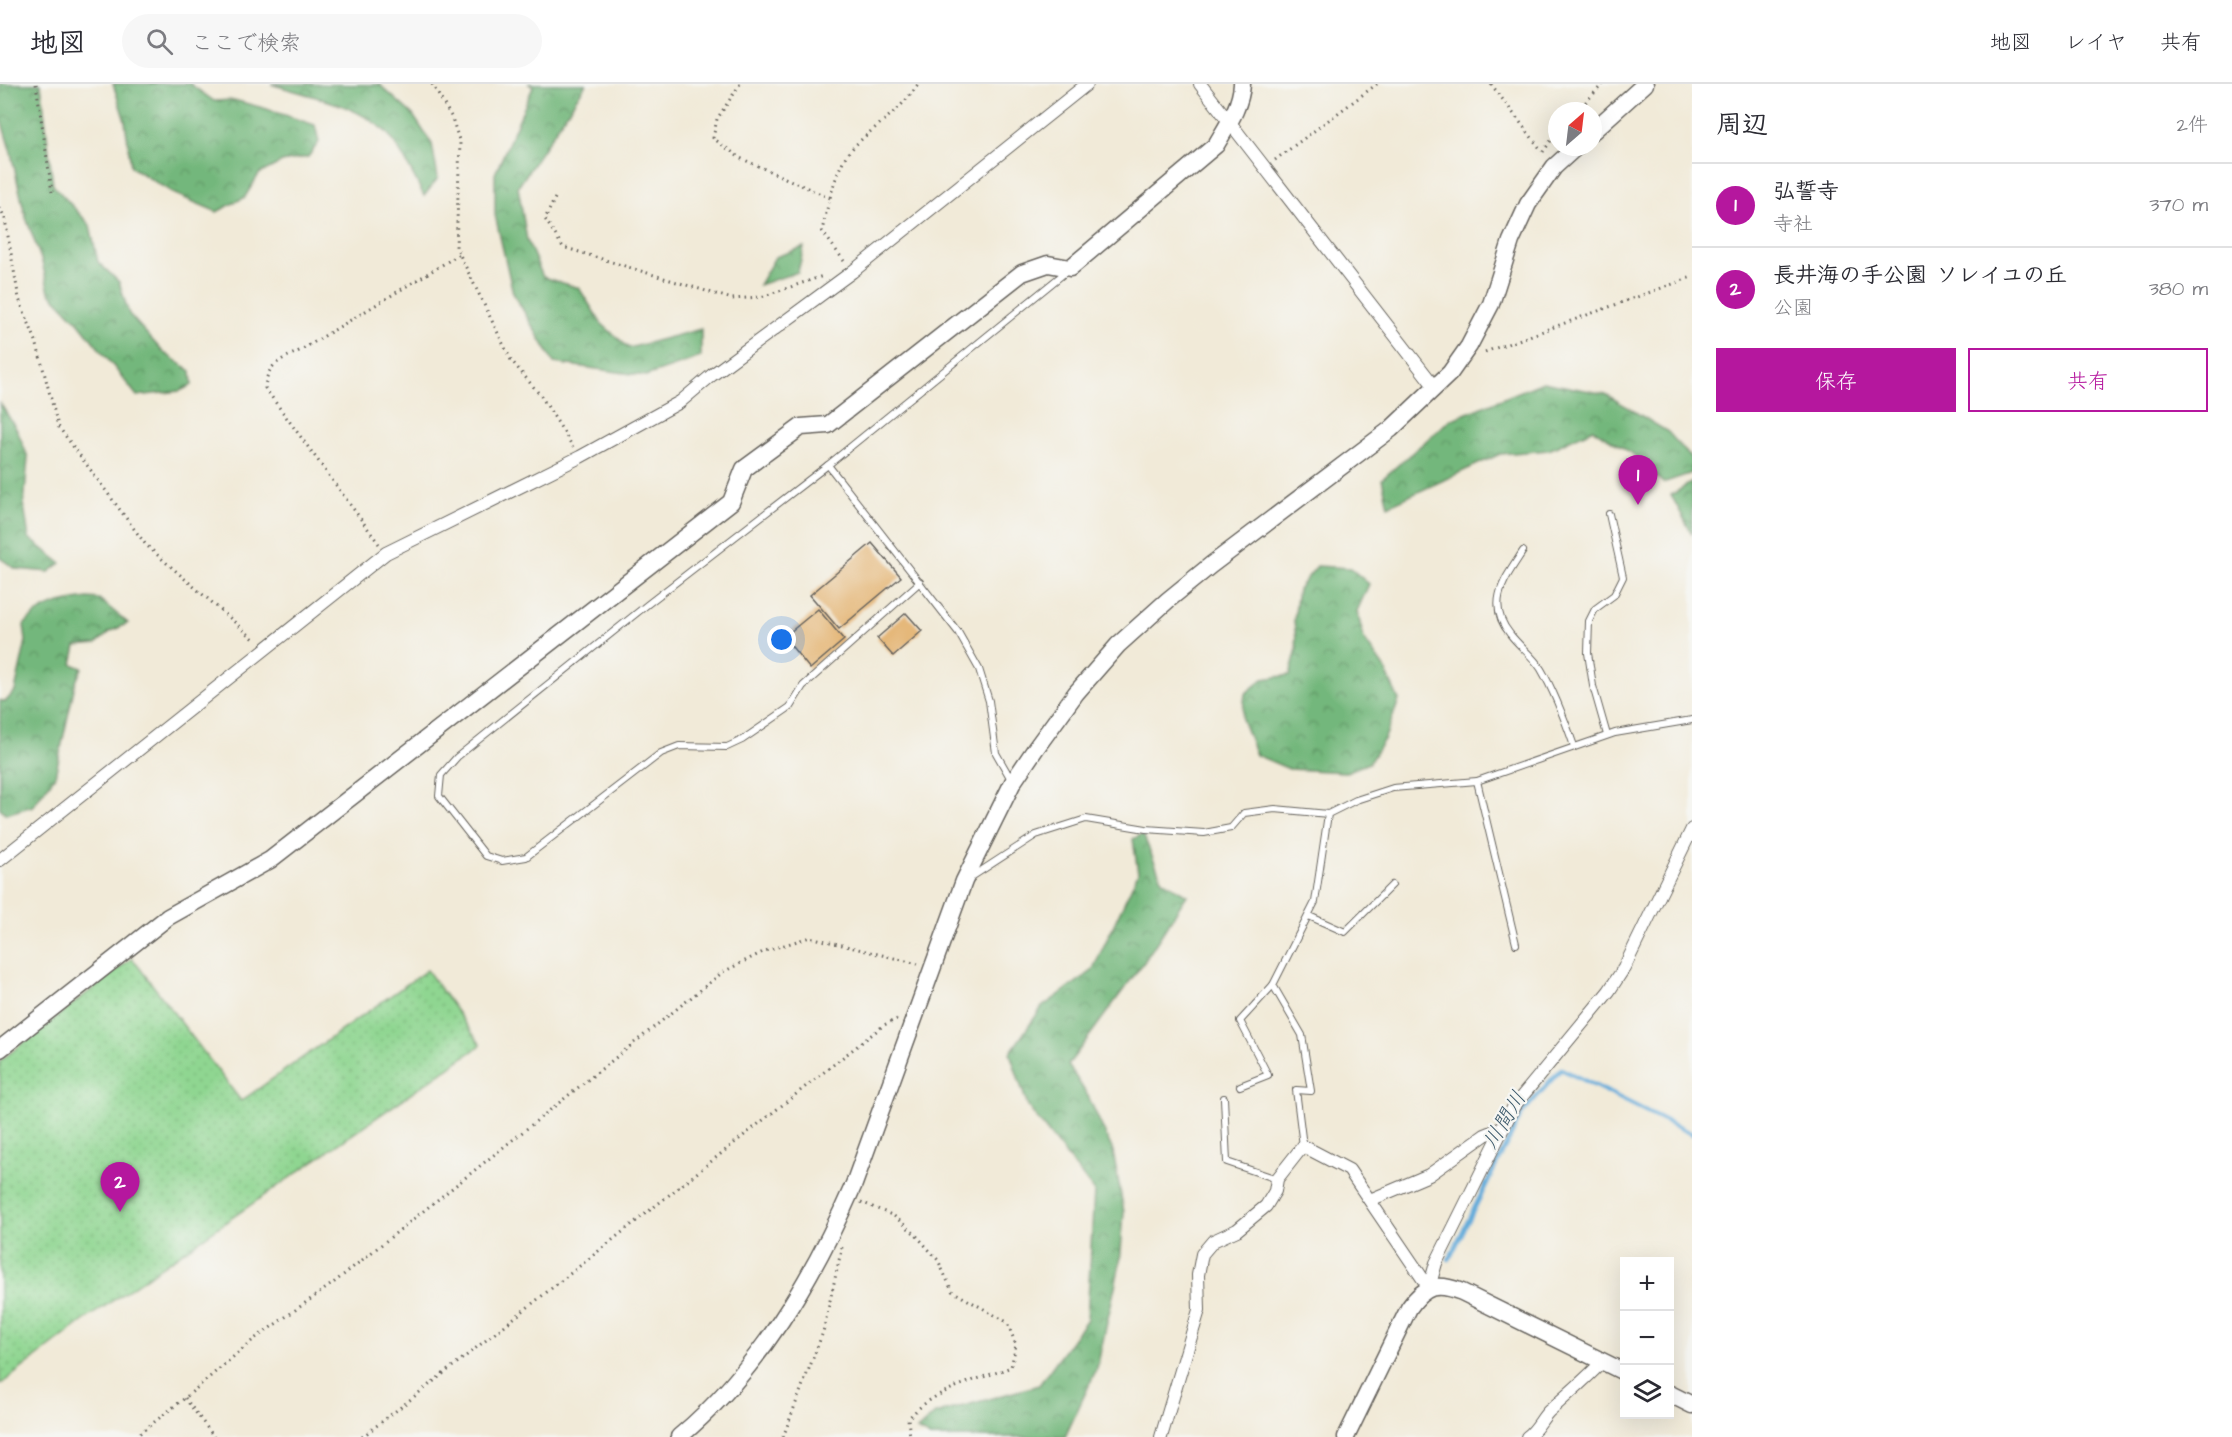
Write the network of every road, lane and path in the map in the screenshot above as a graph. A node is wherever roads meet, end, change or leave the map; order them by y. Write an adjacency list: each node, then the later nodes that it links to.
1 (36, 84): 18 (path)
2 (432, 84): 22 (path)
3 (741, 84): 20 (path)
4 (918, 84): 20 (path)
5 (1087, 84): 24 (street)
6 (1200, 84): 13 (street)
7 (1242, 84): 13 (street)
8 (1377, 84): 17 (path)
9 (1491, 84): 15 (path)
10 (1603, 84): 12 (path)
11 (1645, 84): 14 (street)
12 (1586, 102)
13 (1231, 121): 17 (street); 23 (street)
14 (1602, 123)
15 (1542, 151)
16 (1566, 156): 27 (street)
17 (1266, 167): 28 (street)
18 (52, 192)
19 (555, 198): 25 (path)
20 (830, 198): 24 (path)
21 (0, 207): 35 (path)
22 (460, 254): 29 (path); 33 (path)
23 (1070, 268): 30 (lane); 52 (street)
24 (852, 272): 29 (street)
25 (827, 275)
26 (1692, 277): 27 (path)
27 (1458, 361): 28 (street)
28 (1435, 387): 40 (street)
29 (580, 457): 33 (street)
30 (828, 465): 34 (lane); 34 (lane)
31 (1609, 514): 37 (lane)
32 (1524, 551): 38 (lane)
33 (386, 553): 35 (street)
34 (920, 582): 40 (lane)
35 (266, 649): 44 (street)
36 (1692, 720): 37 (lane)
37 (1607, 735): 38 (lane)
38 (1574, 746): 39 (lane)
39 (1477, 781): 41 (lane); 48 (lane)
40 (1013, 782): 45 (street)
41 (1328, 814): 45 (lane); 47 (lane)
42 (1692, 828): 43 (street)
43 (1687, 852): 55 (street)
44 (0, 860)
45 (964, 881): 49 (street)
46 (1392, 885): 47 (lane)
47 (1309, 916): 50 (lane)
48 (1516, 944)
49 (932, 966): 51 (street); 65 (path)
50 (1274, 985): 53 (lane); 56 (lane)
51 (917, 1008): 58 (street); 69 (path)
52 (0, 1049)
53 (1240, 1086)
54 (1224, 1098): 57 (lane)
55 (1502, 1128): 59 (street); 61 (street)
56 (1303, 1146): 57 (street); 59 (street)
57 (1277, 1179): 73 (street)
58 (848, 1197): 60 (street); 72 (path)
59 (1370, 1200): 61 (street)
60 (834, 1229): 70 (street); 71 (path)
61 (1429, 1288): 62 (street); 74 (street)
62 (1603, 1361): 63 (street); 75 (street)
63 (1620, 1370)
64 (1674, 1396): 66 (street)
65 (185, 1398): 67 (path); 68 (path)
66 (1692, 1405)
67 (135, 1437)
68 (214, 1437)
69 (363, 1437)
70 (679, 1437)
71 (783, 1437)
72 (910, 1437)
73 (1161, 1437)
74 (1346, 1437)
75 (1527, 1437)

